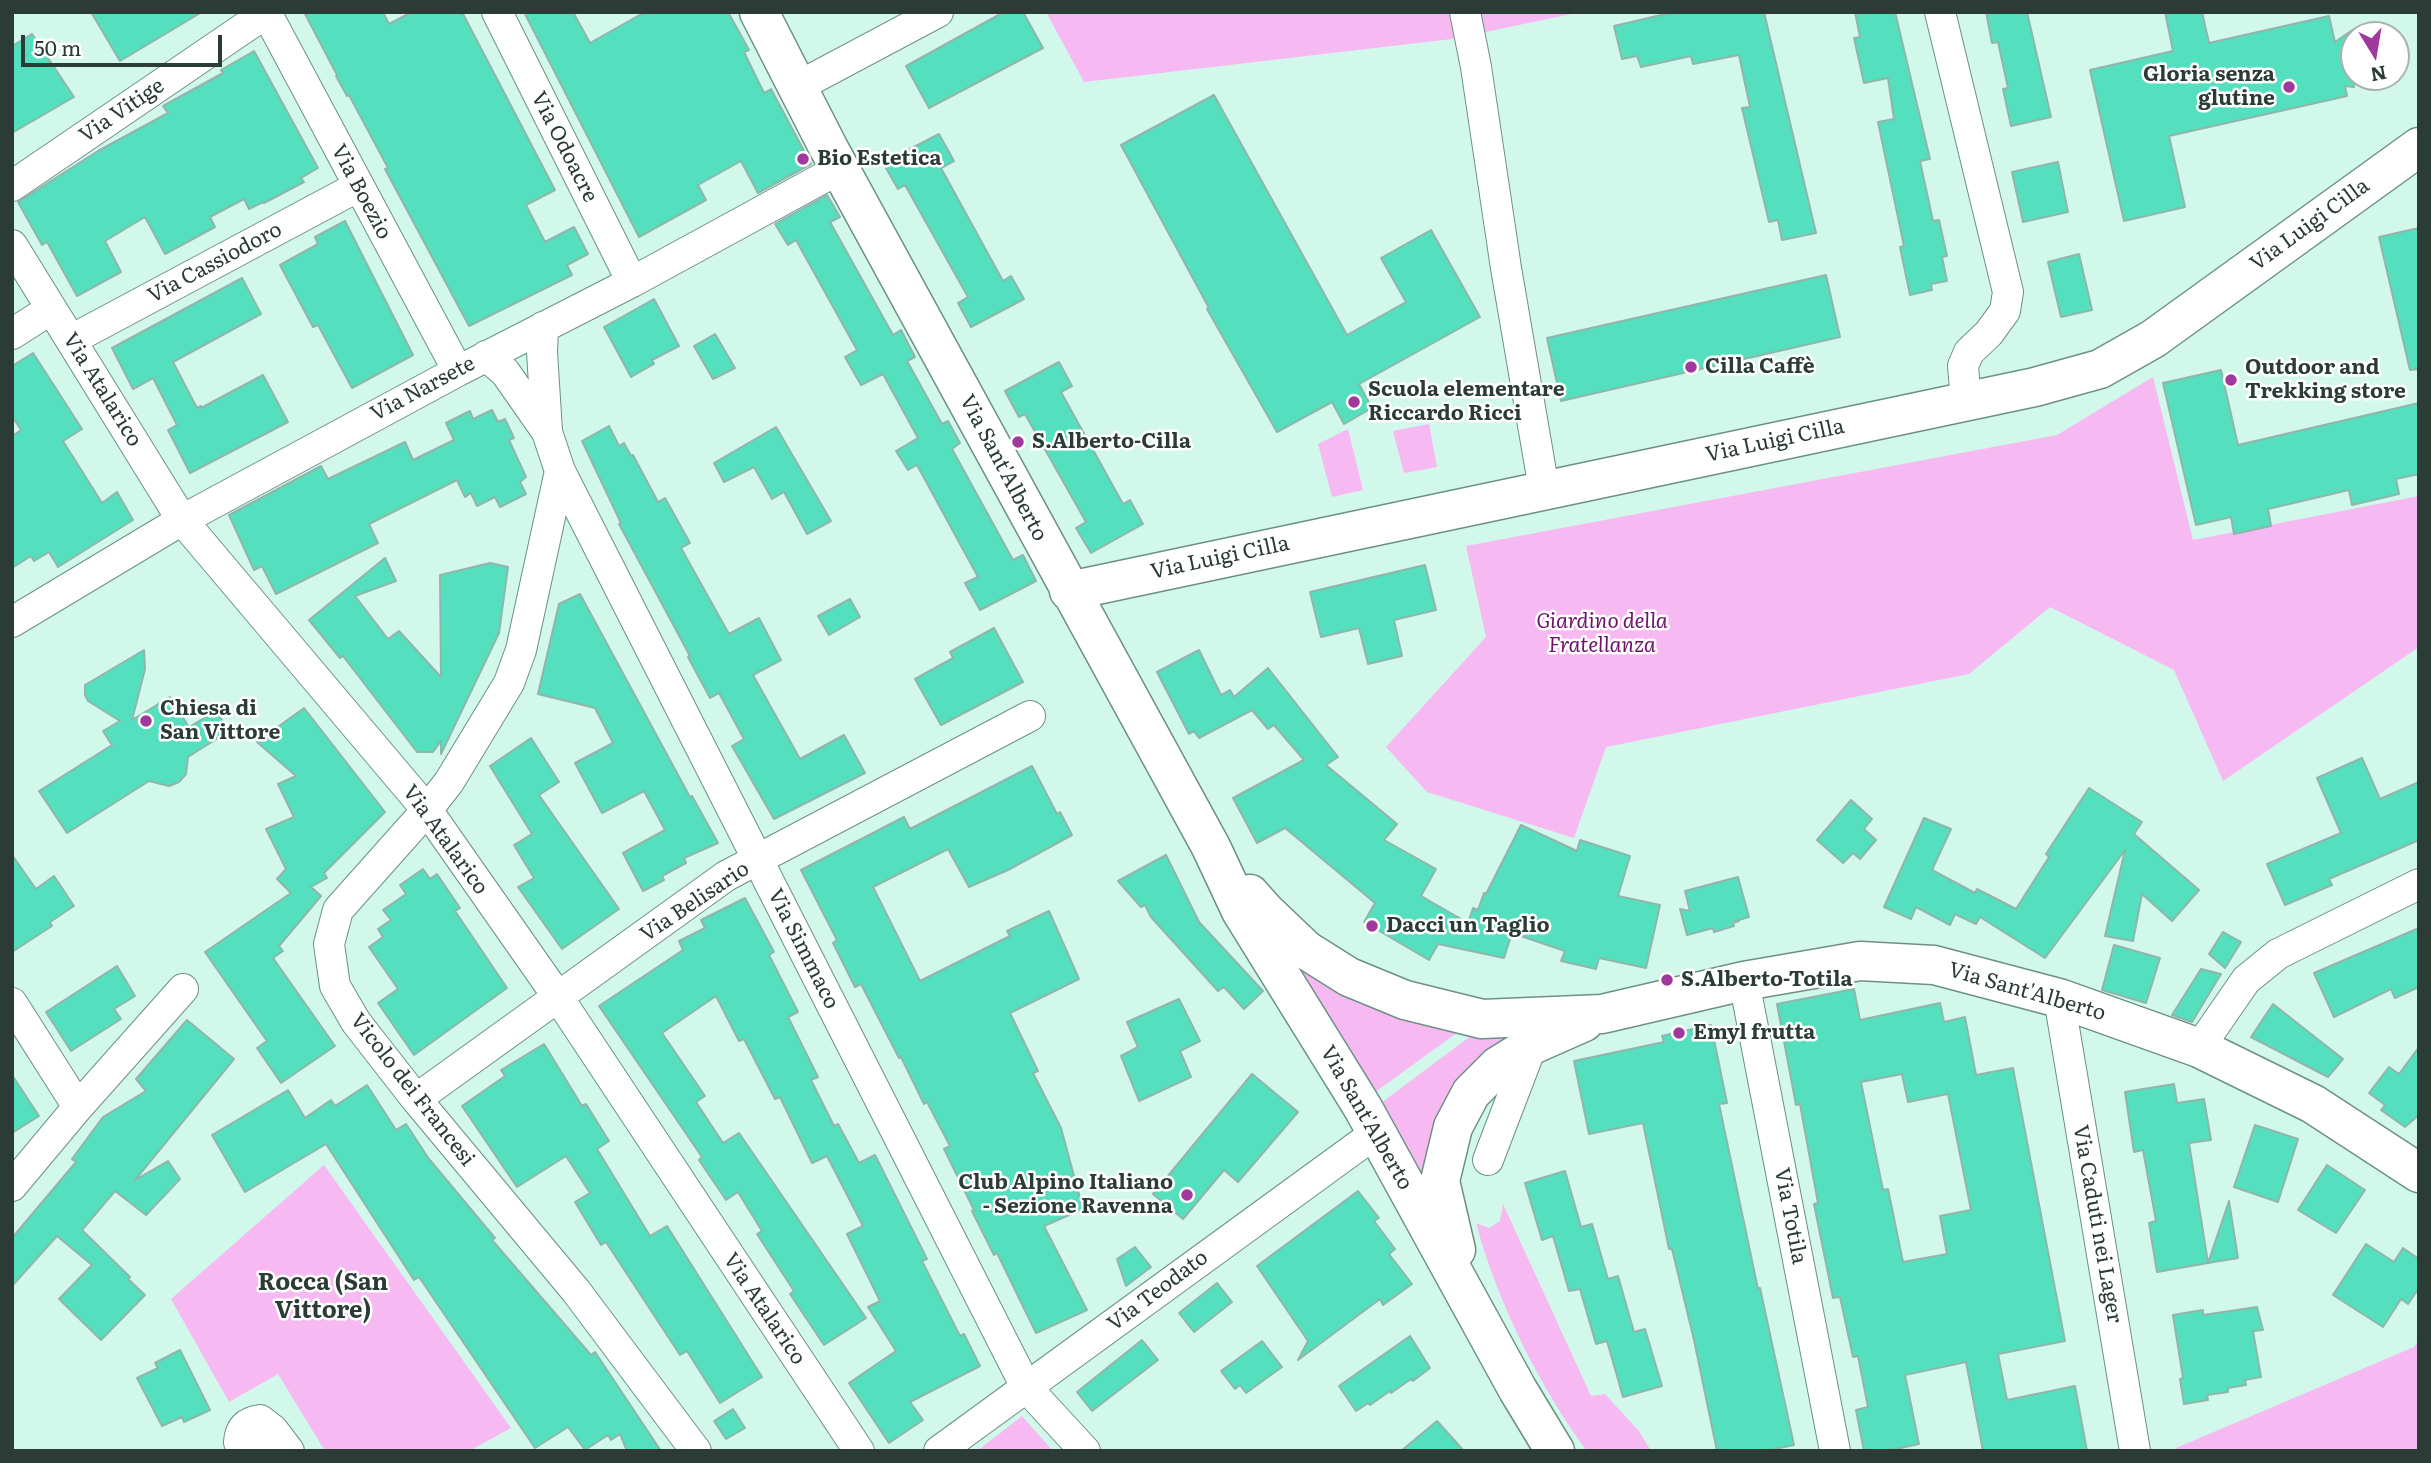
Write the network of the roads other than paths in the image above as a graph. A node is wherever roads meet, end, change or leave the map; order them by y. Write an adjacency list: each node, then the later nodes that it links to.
1 (496, 12): 13 (street, Via Odoacre)
2 (759, 12): 7 (street, Via Sant'Alberto)
3 (938, 12): 7 (street)
4 (1465, 12): 23 (street)
5 (1940, 12): 20 (street)
6 (266, 13): 10 (street, Via Vitige); 11 (street, Via Boezio)
7 (797, 87): 9 (street, Via Sant'Alberto)
8 (2419, 147): 20 (street, Via Luigi Cilla)
9 (841, 169): 13 (street, Via Narsete); 25 (street, Via Sant'Alberto)
10 (12, 186)
11 (359, 187): 17 (street, Via Cassiodoro); 19 (street, Via Boezio)
12 (12, 245): 14 (street, Via Atalarico)
13 (632, 282): 15 (street, Via Narsete)
14 (51, 309): 16 (street); 17 (street, Via Atalarico)
15 (543, 327): 18 (street, Via Narsete); 21 (street, Via Simmaco)
16 (12, 334)
17 (71, 340): 24 (street, Via Atalarico)
18 (486, 356): 19 (street, Via Narsete); 21 (street, Via Simmaco)
19 (458, 371): 24 (street, Via Narsete)
20 (1966, 401): 23 (street, Via Luigi Cilla)
21 (547, 432): 22 (street, Via Simmaco)
22 (560, 471): 28 (street, Vicolo dei Francesi); 30 (street, Via Simmaco)
23 (1545, 489): 25 (street, Via Luigi Cilla)
24 (182, 520): 26 (street, Via Narsete); 28 (street, Via Atalarico)
25 (1069, 591): 29 (street, Via Sant'Alberto)
26 (12, 622)
27 (1030, 716): 30 (street, Via Belisario)
28 (426, 810): 34 (street, Via Atalarico); 40 (street, Vicolo dei Francesi)
29 (1211, 847): 37 (street, Via Sant'Alberto); 42 (street, Via Sant'Alberto)
30 (758, 860): 34 (street, Via Belisario); 46 (street, Via Simmaco)
31 (2419, 884): 39 (street)
32 (1744, 981): 35 (street, Via Sant'Alberto); 37 (street, Via Sant'Alberto); 53 (street, Via Totila)
33 (183, 989): 41 (street)
34 (558, 997): 40 (street, Via Belisario); 49 (street, Via Atalarico)
35 (2059, 998): 39 (street, Via Sant'Alberto); 54 (street, Via Caduti nei Lager)
36 (12, 1003): 41 (street)
37 (1602, 1014): 38 (street, Via Sant'Alberto)
38 (1532, 1045): 43 (street); 47 (street, Via Sant'Alberto)
39 (2199, 1048): 44 (street, Via Sant'Alberto)
40 (416, 1099): 48 (street, Vicolo dei Francesi)
41 (78, 1107): 45 (street)
42 (1377, 1132): 46 (street, Via Teodato); 47 (street, Via Sant'Alberto)
43 (1488, 1160)
44 (2419, 1173)
45 (12, 1186)
46 (1026, 1387): 50 (street, Via Teodato); 51 (street, Via Simmaco)
47 (1518, 1390): 52 (street, Via Sant'Alberto)
48 (696, 1451)
49 (859, 1451)
50 (939, 1451)
51 (1085, 1451)
52 (1555, 1451)
53 (1835, 1451)
54 (2135, 1451)

